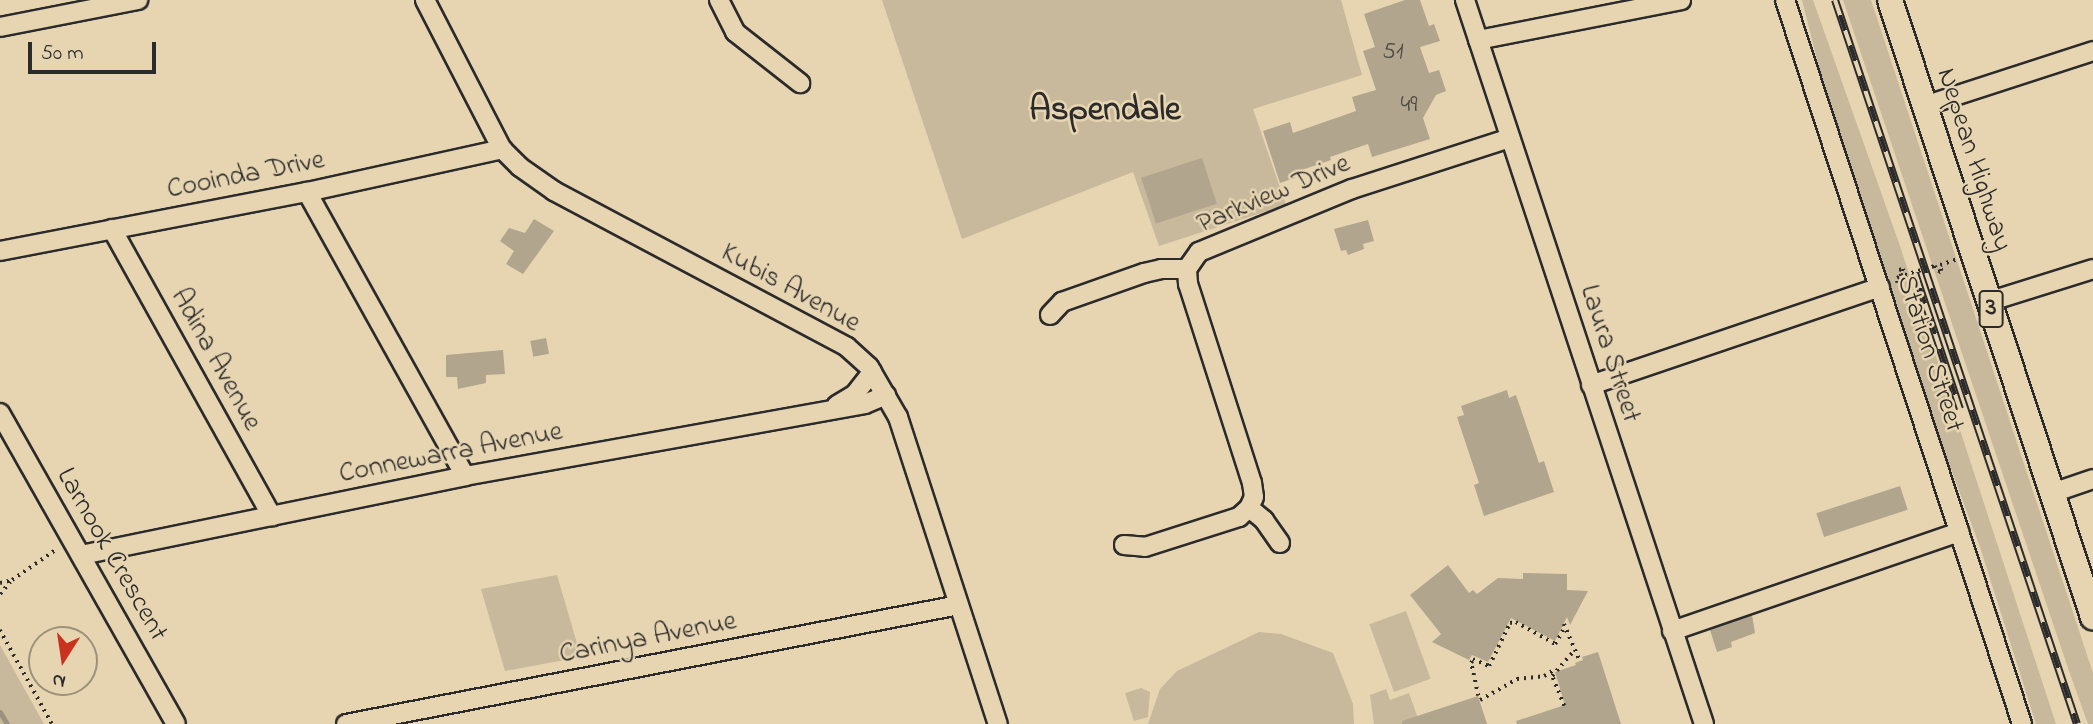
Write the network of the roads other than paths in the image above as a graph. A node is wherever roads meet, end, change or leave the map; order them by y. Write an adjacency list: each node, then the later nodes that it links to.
1 (138, 0): 8 (street)
2 (425, 0): 14 (street, Kubis Avenue)
3 (719, 0): 11 (street)
4 (1465, 0): 9 (street, Laura Street)
5 (1681, 0): 9 (street)
6 (1785, 0): 20 (street, Station Street)
7 (1890, 0): 12 (highway, Nepean Highway / 3)
8 (0, 27)
9 (1478, 40): 13 (street, Laura Street)
10 (2093, 51): 12 (street)
11 (800, 83)
12 (1924, 106): 21 (highway, Nepean Highway / 3)
13 (1510, 138): 19 (street, Parkview Drive); 24 (street, Laura Street)
14 (502, 149): 15 (street, Cooinda Drive); 23 (street, Kubis Avenue)
15 (307, 192): 16 (street, Cooinda Drive); 28 (street)
16 (112, 229): 17 (street, Cooinda Drive); 32 (street, Adina Avenue)
17 (0, 251)
18 (2093, 269): 21 (street)
19 (1187, 270): 22 (street); 31 (street, Parkview Drive)
20 (1882, 291): 24 (street); 33 (street, Station Street)
21 (1988, 302): 30 (highway, Nepean Highway / 3)
22 (1050, 315)
23 (872, 372): 25 (street, Kubis Avenue); 26 (street, Connewarra Avenue)
24 (1591, 385): 39 (street, Laura Street)
25 (886, 395): 26 (street, Connewarra Avenue); 37 (street, Kubis Avenue)
26 (831, 409): 28 (street, Connewarra Avenue)
27 (0, 412): 36 (street, Larnook Crescent)
28 (465, 477): 32 (street, Connewarra Avenue)
29 (2093, 479): 30 (street)
30 (2052, 493): 38 (highway, Nepean Highway / 3)
31 (1249, 508): 34 (street); 35 (street)
32 (272, 516): 36 (street, Connewarra Avenue)
33 (1959, 532): 39 (street); 44 (street, Station Street)
34 (1280, 543)
35 (1124, 545)
36 (80, 555): 40 (street, Larnook Crescent)
37 (959, 605): 41 (street, Carinya Avenue); 42 (street, Kubis Avenue)
38 (2093, 617)
39 (1672, 631): 43 (street, Laura Street)
40 (176, 724)
41 (346, 724)
42 (998, 724)
43 (1704, 724)
44 (2022, 724)

